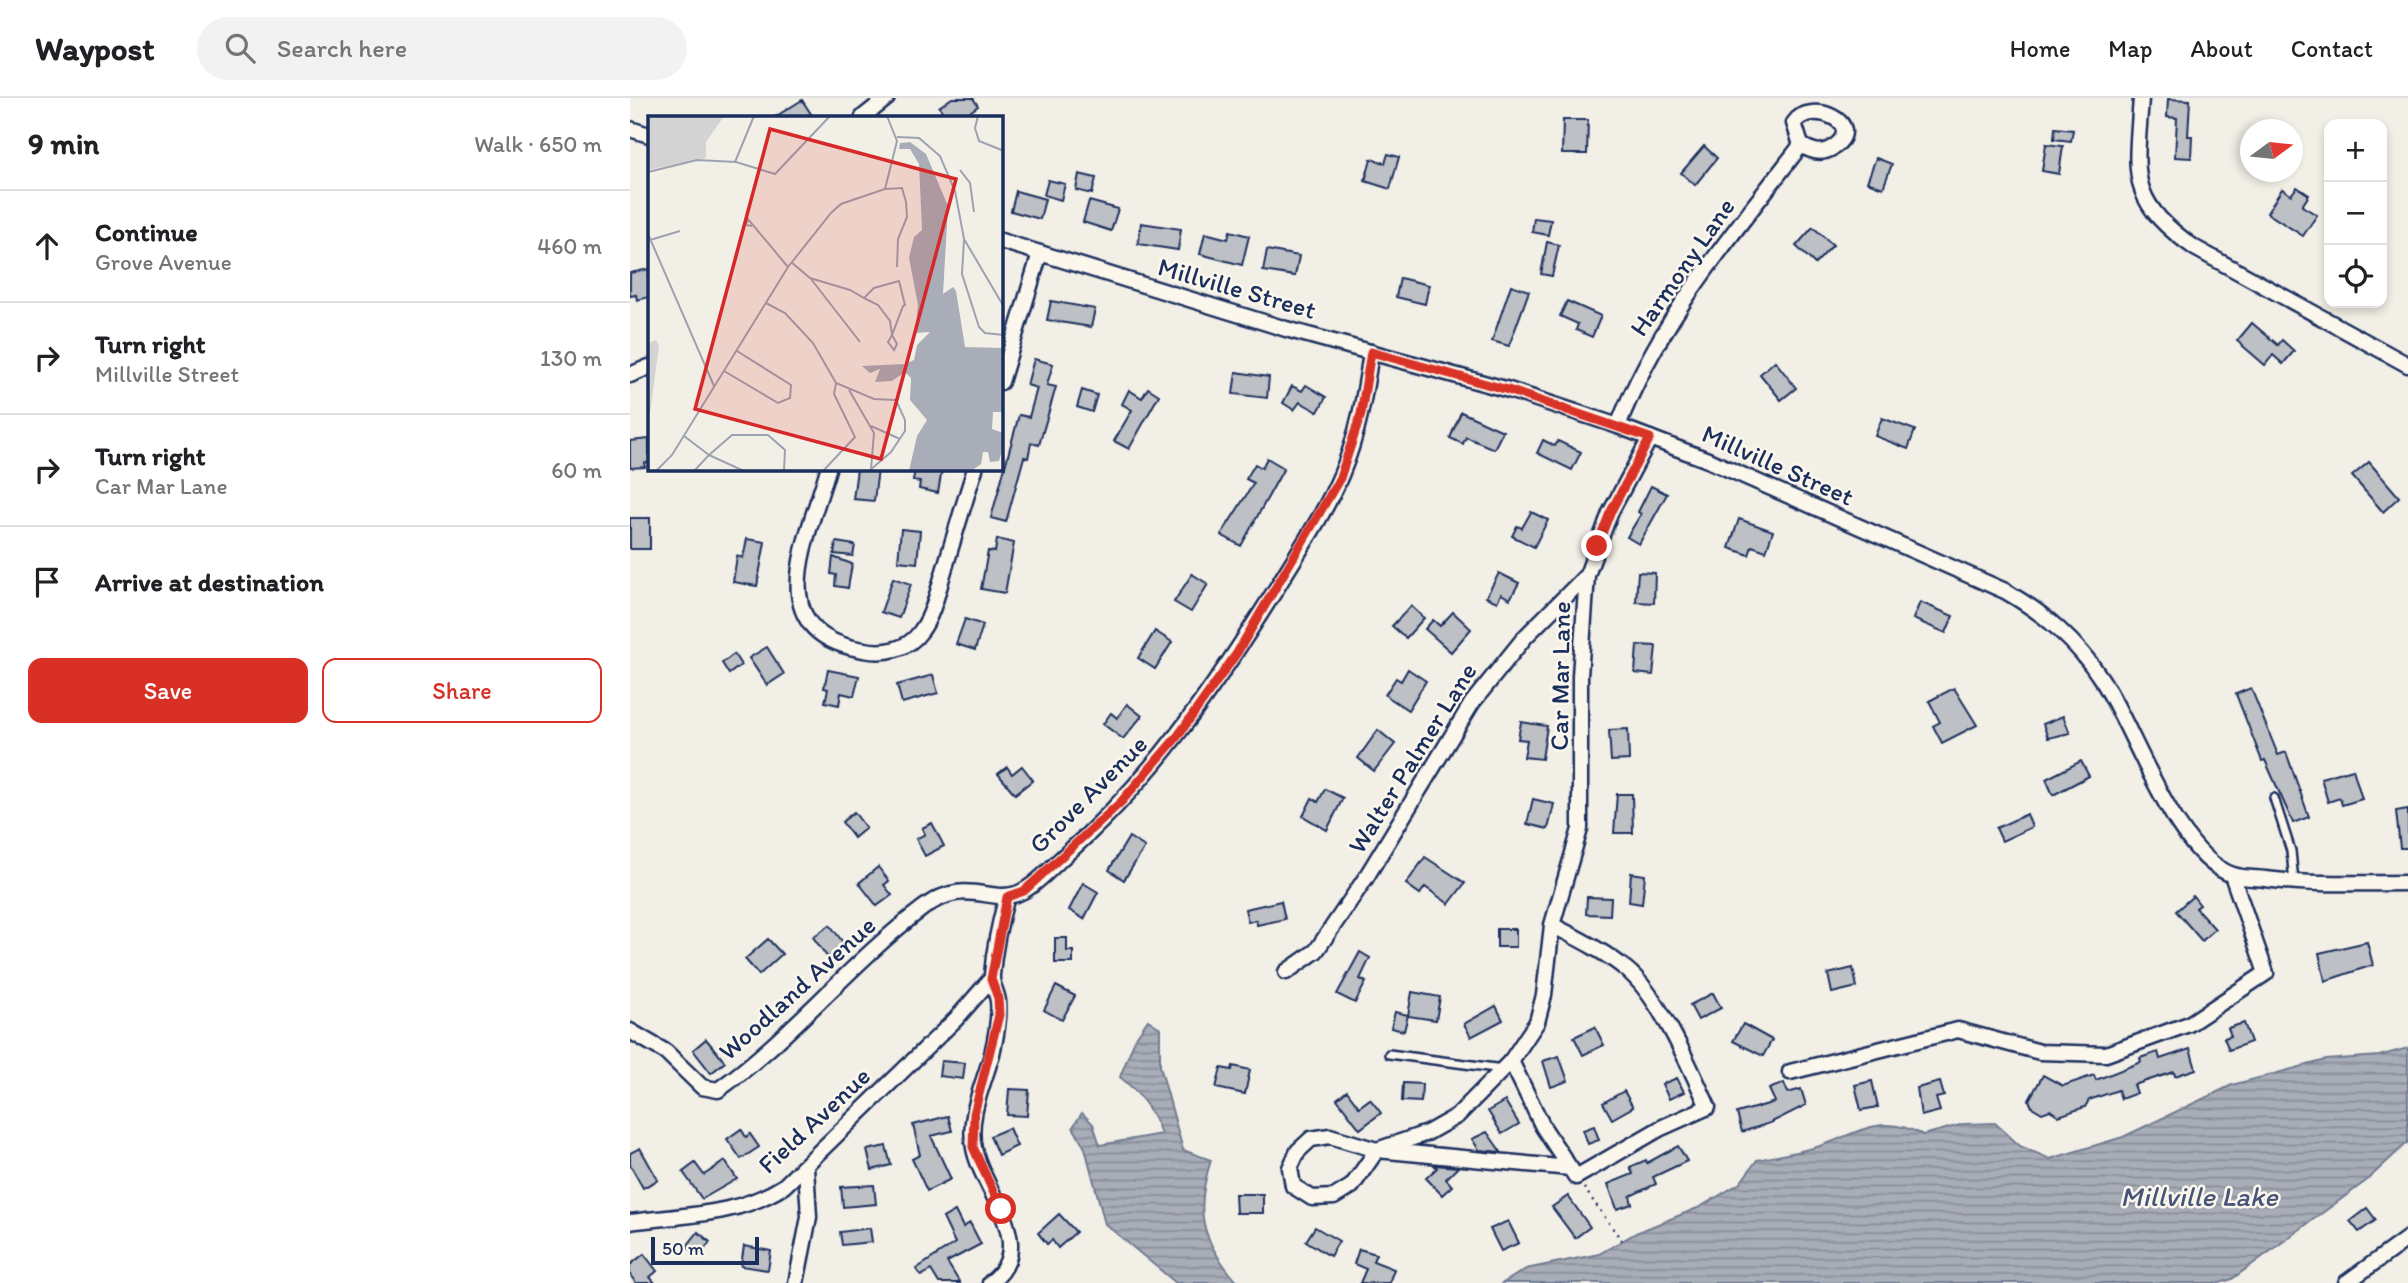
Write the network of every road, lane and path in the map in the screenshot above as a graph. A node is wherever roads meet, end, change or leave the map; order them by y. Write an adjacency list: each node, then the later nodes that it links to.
1 (887, 98): 3 (street)
2 (2141, 98): 10 (street)
3 (864, 116)
4 (630, 130): 5 (street)
5 (648, 135)
6 (1801, 145): 14 (street, Harmony Lane)
7 (1003, 242): 8 (street, Millville Street)
8 (1040, 253): 9 (street, Millville Street); 13 (street)
9 (1371, 352): 14 (street, Millville Street); 23 (street, Grove Avenue)
10 (2408, 365)
11 (648, 367): 12 (street)
12 (630, 375)
13 (1003, 375)
14 (1618, 426): 15 (street, Millville Street)
15 (1650, 438): 18 (street, Car Mar Lane); 20 (street, Millville Street)
16 (827, 471): 17 (street)
17 (974, 471)
18 (1587, 575): 24 (street, Car Mar Lane); 25 (street, Walter Palmer Lane)
19 (2274, 798): 21 (lane)
20 (2232, 875): 21 (street, Millville Street); 30 (street)
21 (2294, 883): 22 (street, Millville Street)
22 (2408, 883)
23 (1007, 897): 26 (street); 27 (street, Woodland Avenue)
24 (1552, 925): 29 (street, Car Mar Lane); 33 (street)
25 (1286, 972)
26 (991, 979): 32 (street, Field Avenue); 38 (street)
27 (630, 1031)
28 (1388, 1054): 29 (lane)
29 (1507, 1065): 31 (street, Car Mar Lane); 33 (street)
30 (1790, 1072)
31 (1377, 1150): 31 (street); 33 (street)
32 (806, 1167): 34 (street, Field Avenue); 37 (street)
33 (1573, 1172): 36 (path)
34 (630, 1223)
35 (2408, 1238): 39 (street)
36 (1622, 1241)
37 (796, 1283)
38 (990, 1283)
39 (2346, 1283)

